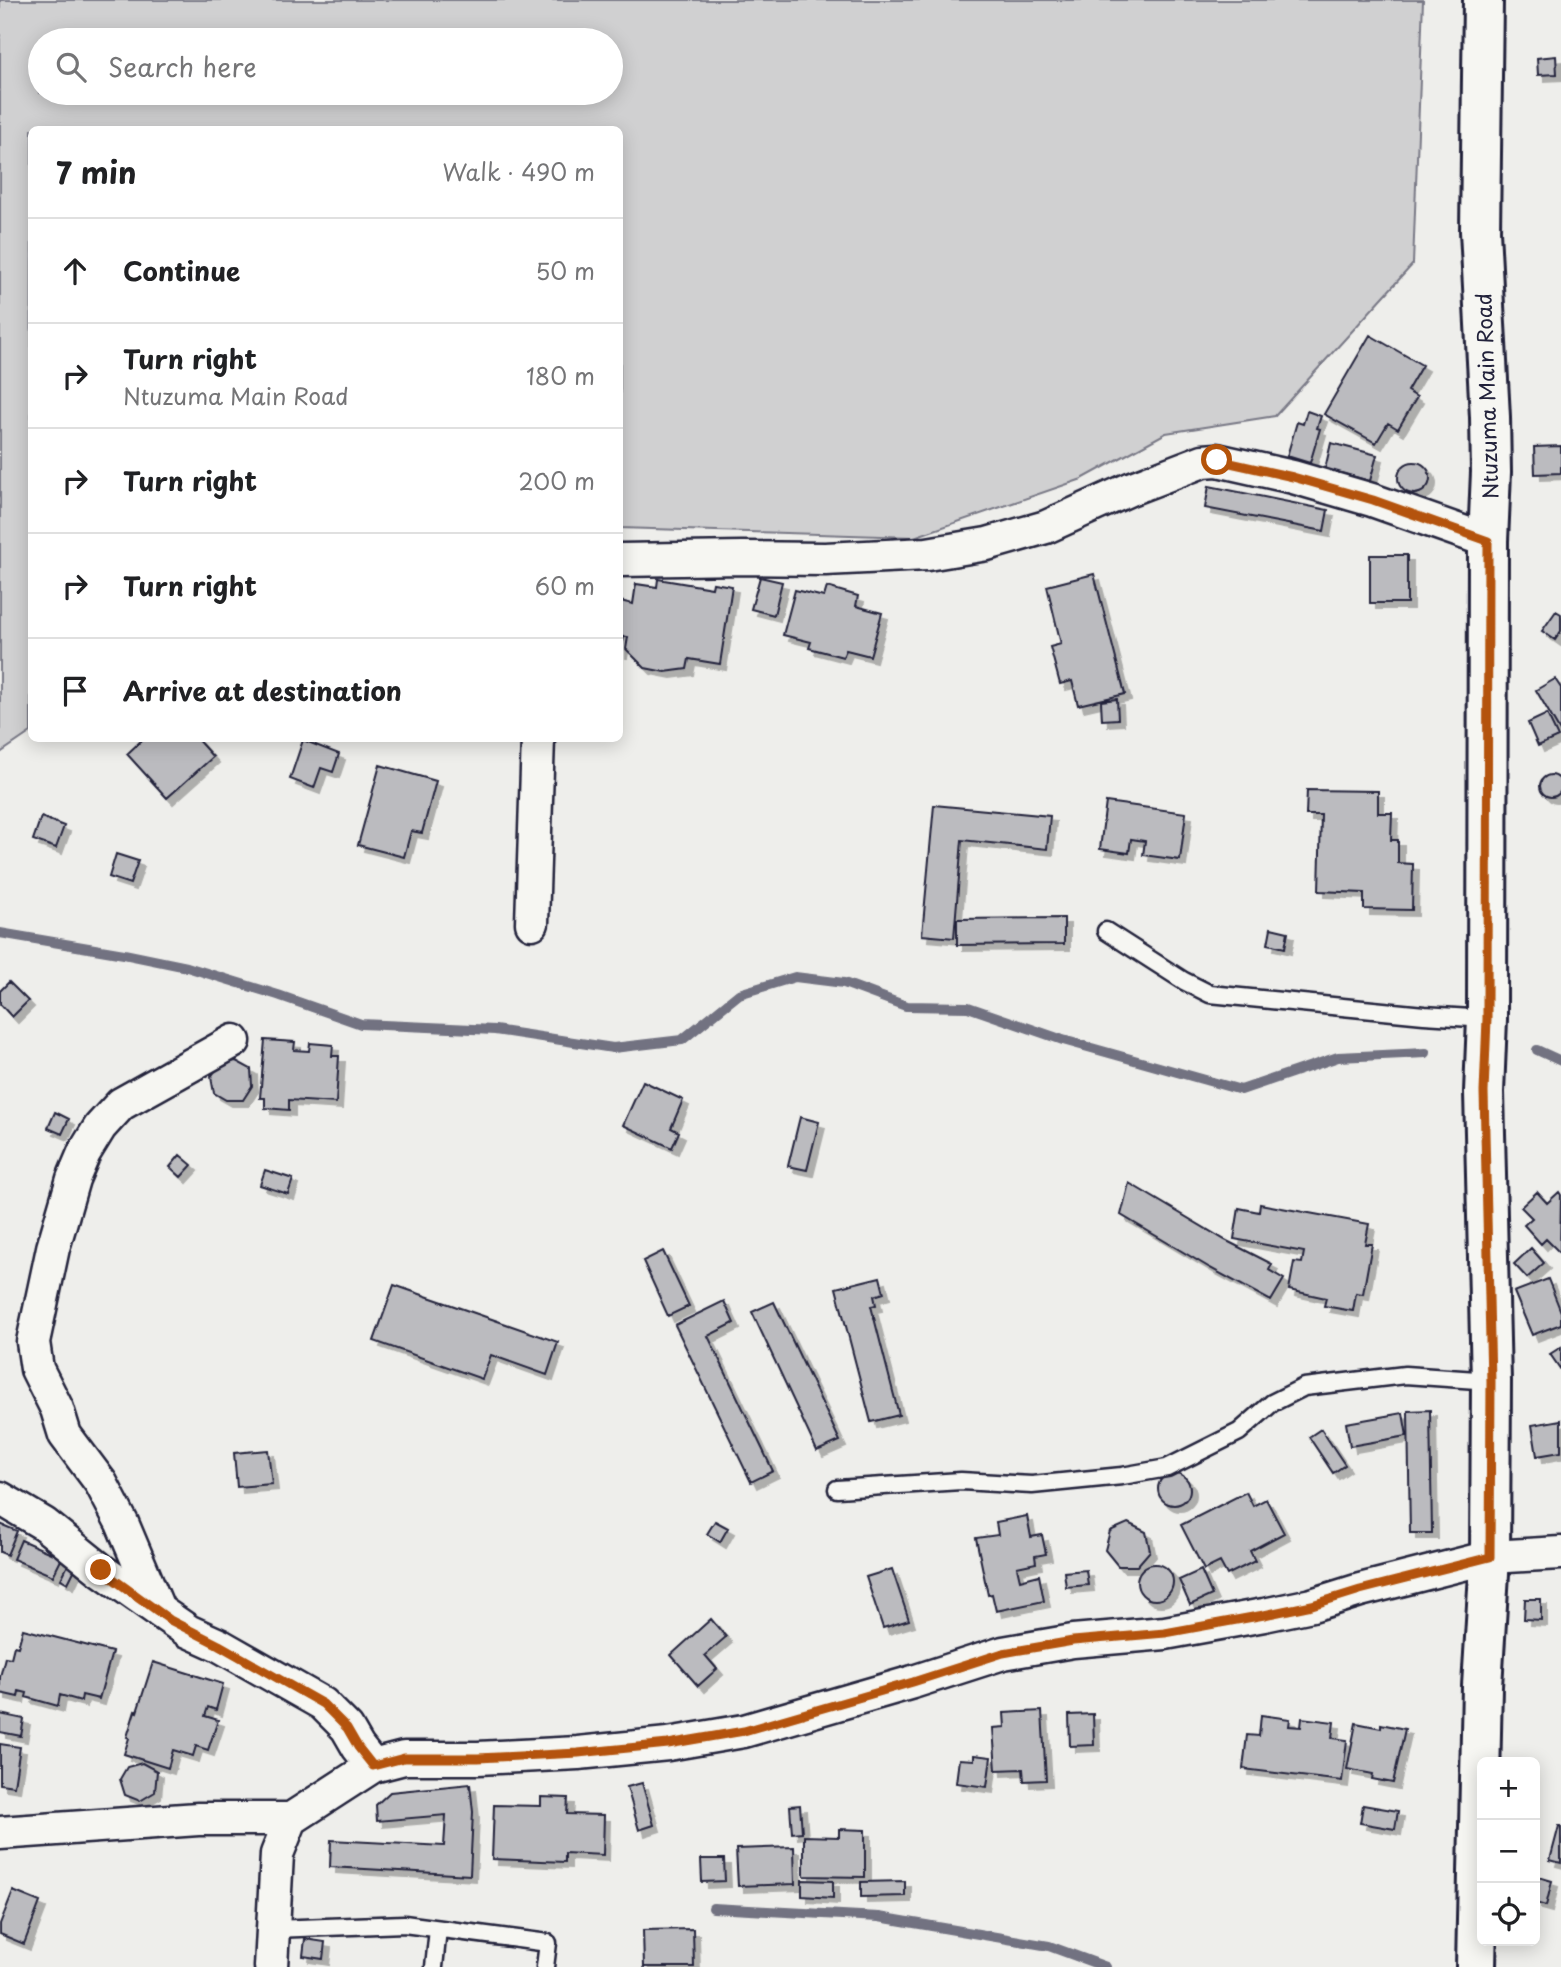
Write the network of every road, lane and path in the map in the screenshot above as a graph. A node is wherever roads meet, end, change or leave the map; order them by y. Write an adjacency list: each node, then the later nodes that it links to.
1 (1483, 0): 2 (main road, Ntuzuma Main Road)
2 (1488, 541): 3 (street); 7 (main road, Ntuzuma Main Road)
3 (623, 560)
4 (538, 742): 5 (street)
5 (532, 923)
6 (1106, 931): 7 (lane)
7 (1486, 1037): 9 (main road, Ntuzuma Main Road)
8 (234, 1041): 14 (street)
9 (1491, 1381): 10 (lane); 13 (main road, Ntuzuma Main Road)
10 (838, 1489)
11 (0, 1498): 14 (street)
12 (1561, 1553): 13 (street)
13 (1490, 1557): 15 (street); 23 (main road, Ntuzuma Main Road)
14 (159, 1611): 15 (street)
15 (373, 1766): 16 (street)
16 (291, 1819): 17 (street); 18 (street)
17 (0, 1833)
18 (274, 1929): 19 (lane); 20 (street)
19 (438, 1929): 21 (lane); 22 (lane)
20 (271, 1967)
21 (434, 1967)
22 (545, 1967)
23 (1476, 1967)

